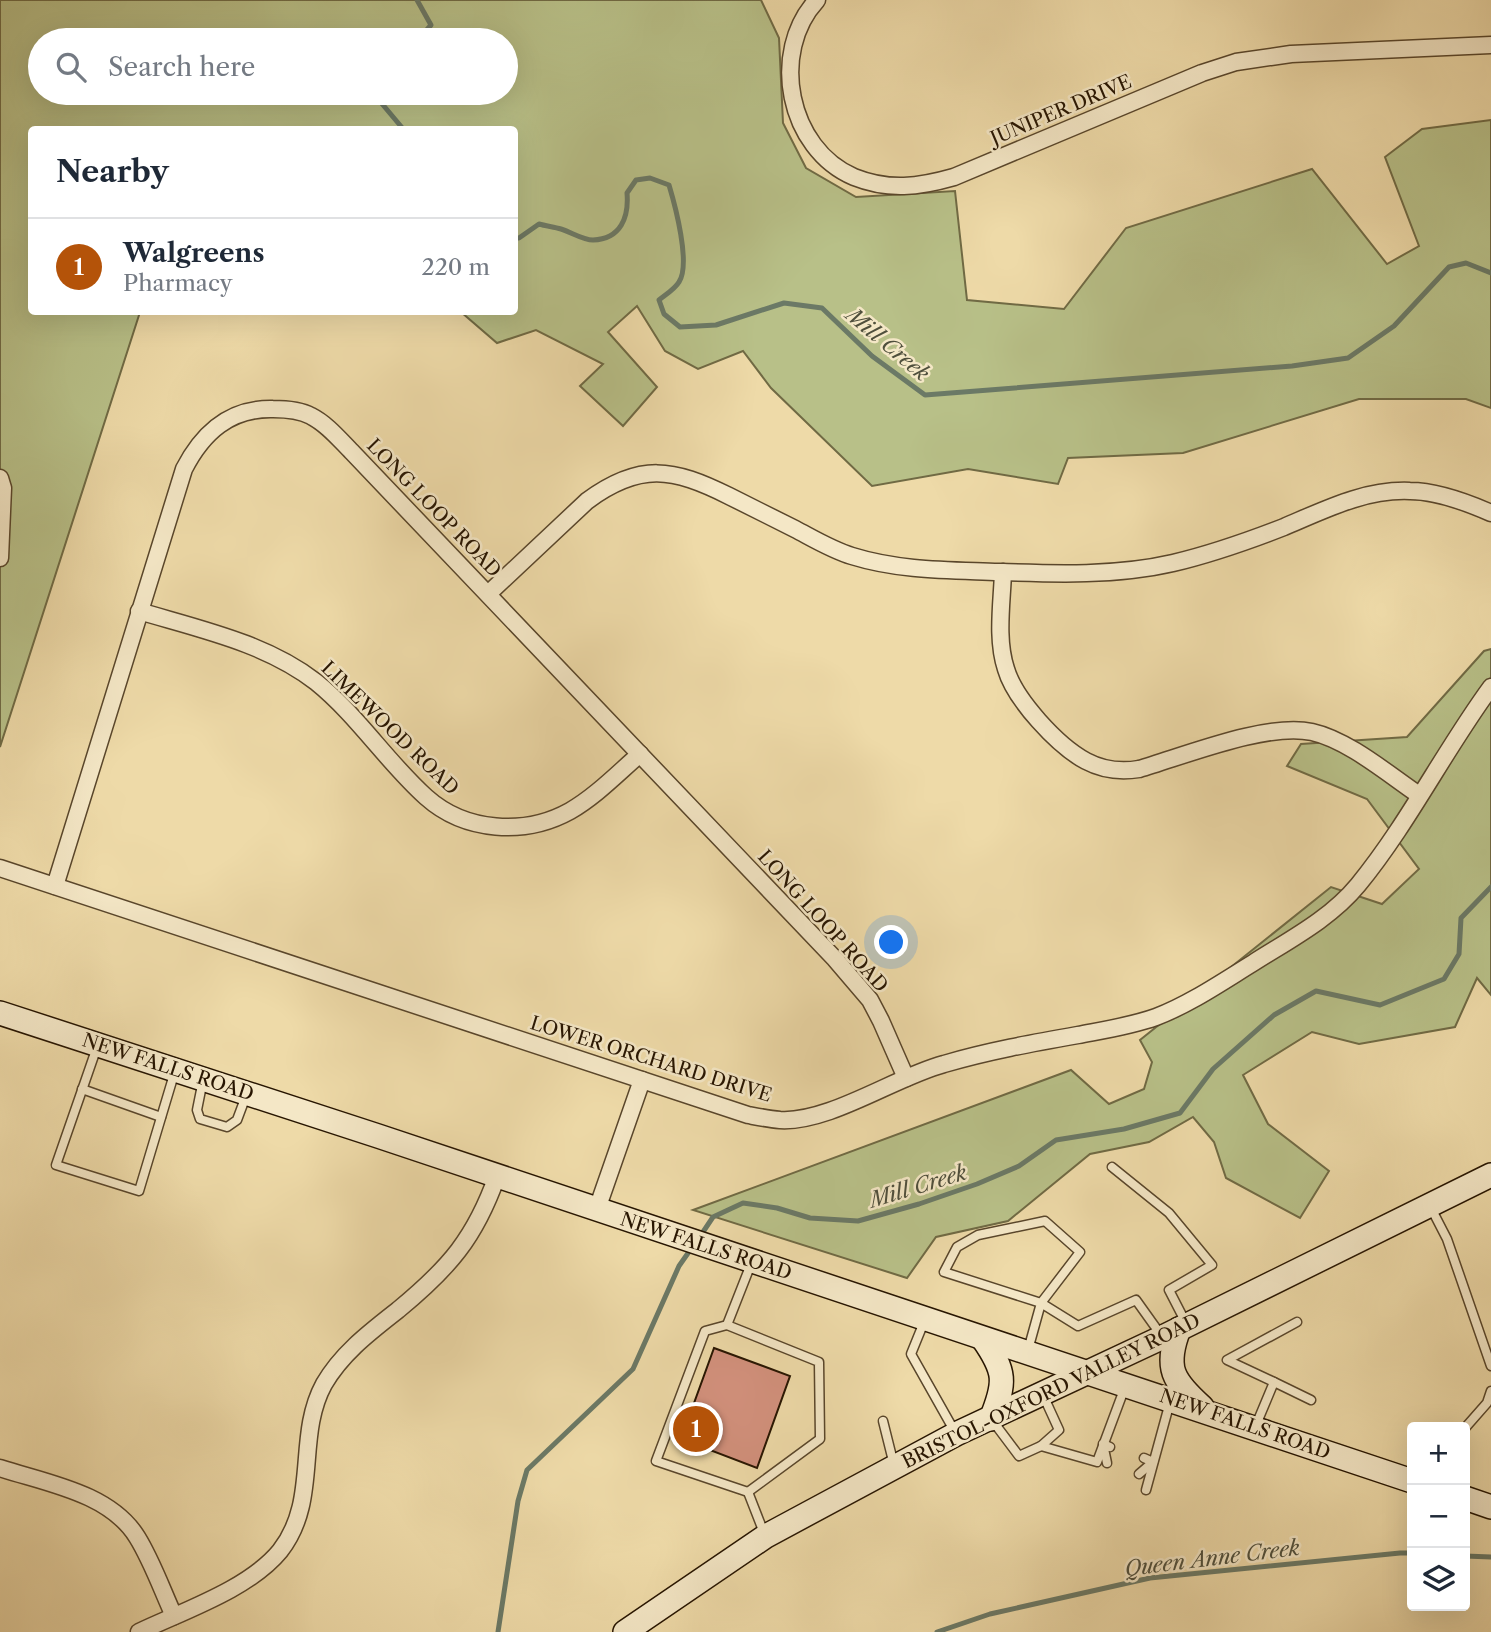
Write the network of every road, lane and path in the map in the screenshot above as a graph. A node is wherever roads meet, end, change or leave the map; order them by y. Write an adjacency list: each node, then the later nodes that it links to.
1 (817, 0): 2 (street, JUNIPER DRIVE)
2 (1491, 45)
3 (0, 478): 5 (street)
4 (1491, 513): 6 (street)
5 (0, 558)
6 (1003, 572): 7 (street); 11 (street)
7 (488, 594): 8 (street, LONG LOOP ROAD); 10 (street, LONG LOOP ROAD)
8 (139, 611): 10 (street, LIMEWOOD ROAD); 13 (street, LONG LOOP ROAD)
9 (1491, 687): 11 (street, LOWER ORCHARD DRIVE)
10 (640, 754): 17 (street, LONG LOOP ROAD)
11 (1419, 794): 17 (street, LOWER ORCHARD DRIVE)
12 (0, 868): 13 (street, LOWER ORCHARD DRIVE)
13 (55, 886): 19 (street, LOWER ORCHARD DRIVE)
14 (0, 1013): 15 (main road, NEW FALLS ROAD)
15 (98, 1045): 16 (main road, NEW FALLS ROAD); 20 (lane)
16 (176, 1070): 18 (main road, NEW FALLS ROAD); 22 (lane)
17 (906, 1078): 19 (street, LOWER ORCHARD DRIVE)
18 (203, 1079): 21 (main road, NEW FALLS ROAD); 21 (lane)
19 (642, 1080): 27 (street)
20 (82, 1089): 22 (lane); 22 (lane)
21 (247, 1093): 25 (main road, NEW FALLS ROAD)
22 (161, 1117)
23 (1112, 1167): 33 (lane)
24 (1491, 1175): 26 (main road, BRISTOL-OXFORD VALLEY ROAD)
25 (497, 1176): 27 (main road, NEW FALLS ROAD); 66 (street)
26 (1430, 1205): 33 (main road, BRISTOL-OXFORD VALLEY ROAD); 36 (lane)
27 (597, 1209): 28 (main road, NEW FALLS ROAD)
28 (752, 1261): 30 (main road, NEW FALLS ROAD); 32 (lane)
29 (1041, 1303): 29 (lane); 33 (lane); 35 (lane)
30 (926, 1320): 34 (main road, NEW FALLS ROAD); 49 (lane)
31 (1297, 1322): 38 (lane)
32 (727, 1325): 62 (lane); 62 (lane)
33 (1176, 1331): 37 (main road, BRISTOL-OXFORD VALLEY ROAD); 44 (main road)
34 (983, 1339): 35 (main road, NEW FALLS ROAD); 45 (main road)
35 (1027, 1353): 37 (main road, NEW FALLS ROAD)
36 (1491, 1366)
37 (1086, 1373): 39 (main road, NEW FALLS ROAD); 41 (main road, BRISTOL-OXFORD VALLEY ROAD)
38 (1274, 1381): 43 (lane); 48 (lane)
39 (1126, 1384): 42 (main road, NEW FALLS ROAD); 51 (lane)
40 (1491, 1391): 47 (lane)
41 (1042, 1393): 45 (main road, BRISTOL-OXFORD VALLEY ROAD); 52 (lane)
42 (1171, 1399): 44 (main road, NEW FALLS ROAD); 55 (lane)
43 (1311, 1400)
44 (1207, 1412): 48 (main road, NEW FALLS ROAD)
45 (991, 1419): 49 (main road, BRISTOL-OXFORD VALLEY ROAD); 52 (lane)
46 (883, 1421): 58 (lane)
47 (1470, 1422)
48 (1254, 1428): 60 (main road, NEW FALLS ROAD)
49 (956, 1434): 58 (main road, BRISTOL-OXFORD VALLEY ROAD)
50 (1115, 1434): 51 (lane)
51 (1107, 1445): 52 (lane); 56 (lane)
52 (1041, 1446)
53 (1149, 1446): 55 (lane)
54 (1144, 1458): 55 (lane)
55 (1153, 1462): 59 (lane); 61 (lane)
56 (1107, 1463)
57 (0, 1468): 66 (street)
58 (895, 1468): 65 (main road, BRISTOL-OXFORD VALLEY ROAD)
59 (1139, 1474)
60 (1407, 1479)
61 (1146, 1490)
62 (748, 1492): 65 (lane)
63 (1470, 1500): 64 (main road)
64 (1491, 1507)
65 (765, 1536): 67 (main road, BRISTOL-OXFORD VALLEY ROAD)
66 (174, 1616): 68 (street)
67 (629, 1629)
68 (139, 1632)

